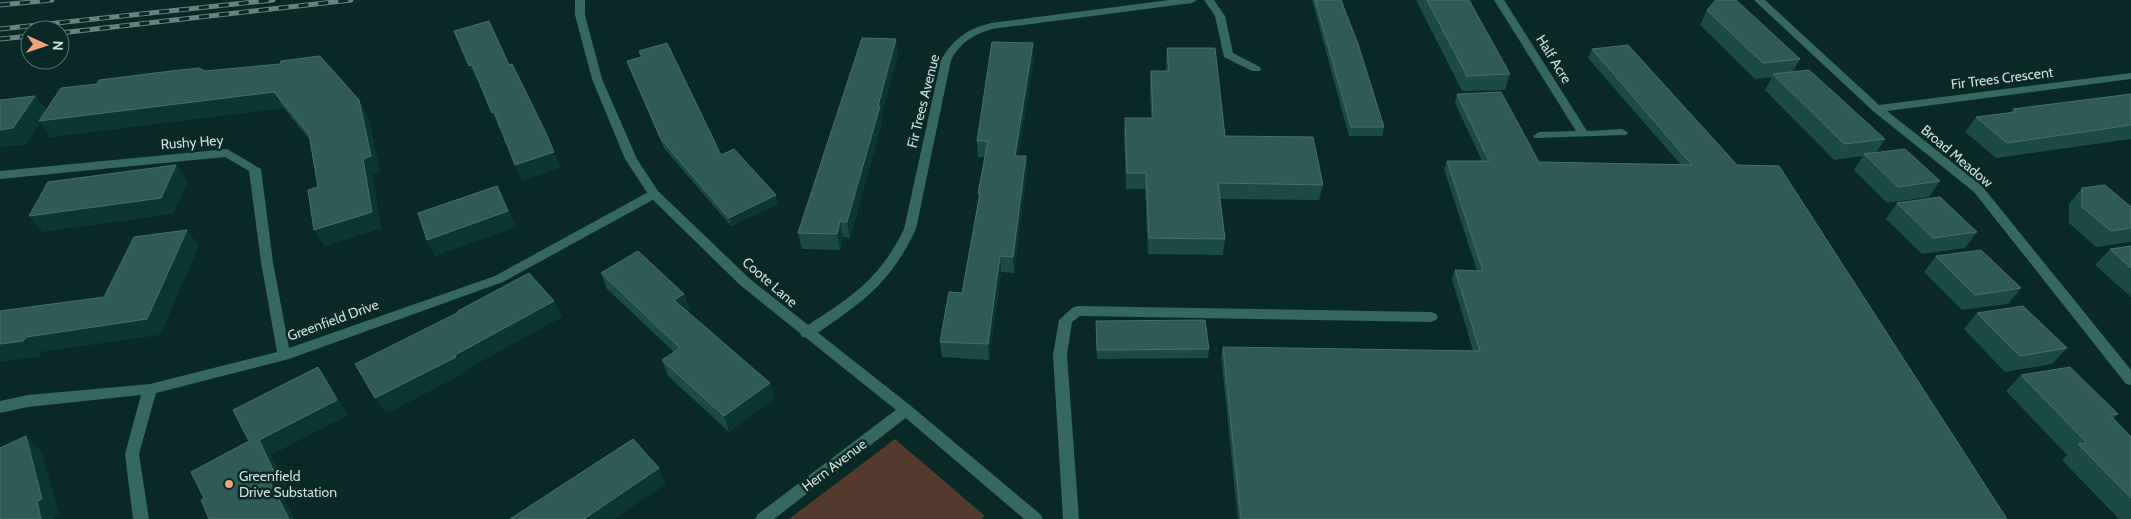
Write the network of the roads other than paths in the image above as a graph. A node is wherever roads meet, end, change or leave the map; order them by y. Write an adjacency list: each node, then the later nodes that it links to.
1 (580, 0): 13 (street, Coote Lane)
2 (1192, 0): 15 (street, Fir Trees Avenue)
3 (1209, 0): 6 (street)
4 (1499, 0): 10 (street, Half Acre)
5 (1759, 0): 8 (street, Broad Meadow)
6 (1256, 69)
7 (2131, 76): 8 (street, Fir Trees Crescent)
8 (1878, 109): 17 (street, Broad Meadow)
9 (1622, 133): 10 (street)
10 (1583, 134): 11 (street)
11 (1539, 136)
12 (0, 175): 16 (street, Rushy Hey)
13 (654, 194): 15 (street, Coote Lane); 16 (street, Greenfield Drive)
14 (1431, 317): 24 (street)
15 (807, 333): 20 (street, Coote Lane)
16 (284, 355): 18 (street, Greenfield Drive)
17 (2131, 380)
18 (150, 389): 19 (street, Greenfield Drive); 21 (street)
19 (0, 407)
20 (906, 410): 22 (street, Hern Avenue); 23 (street, Coote Lane)
21 (140, 519)
22 (763, 519)
23 (1035, 519)
24 (1071, 519)

